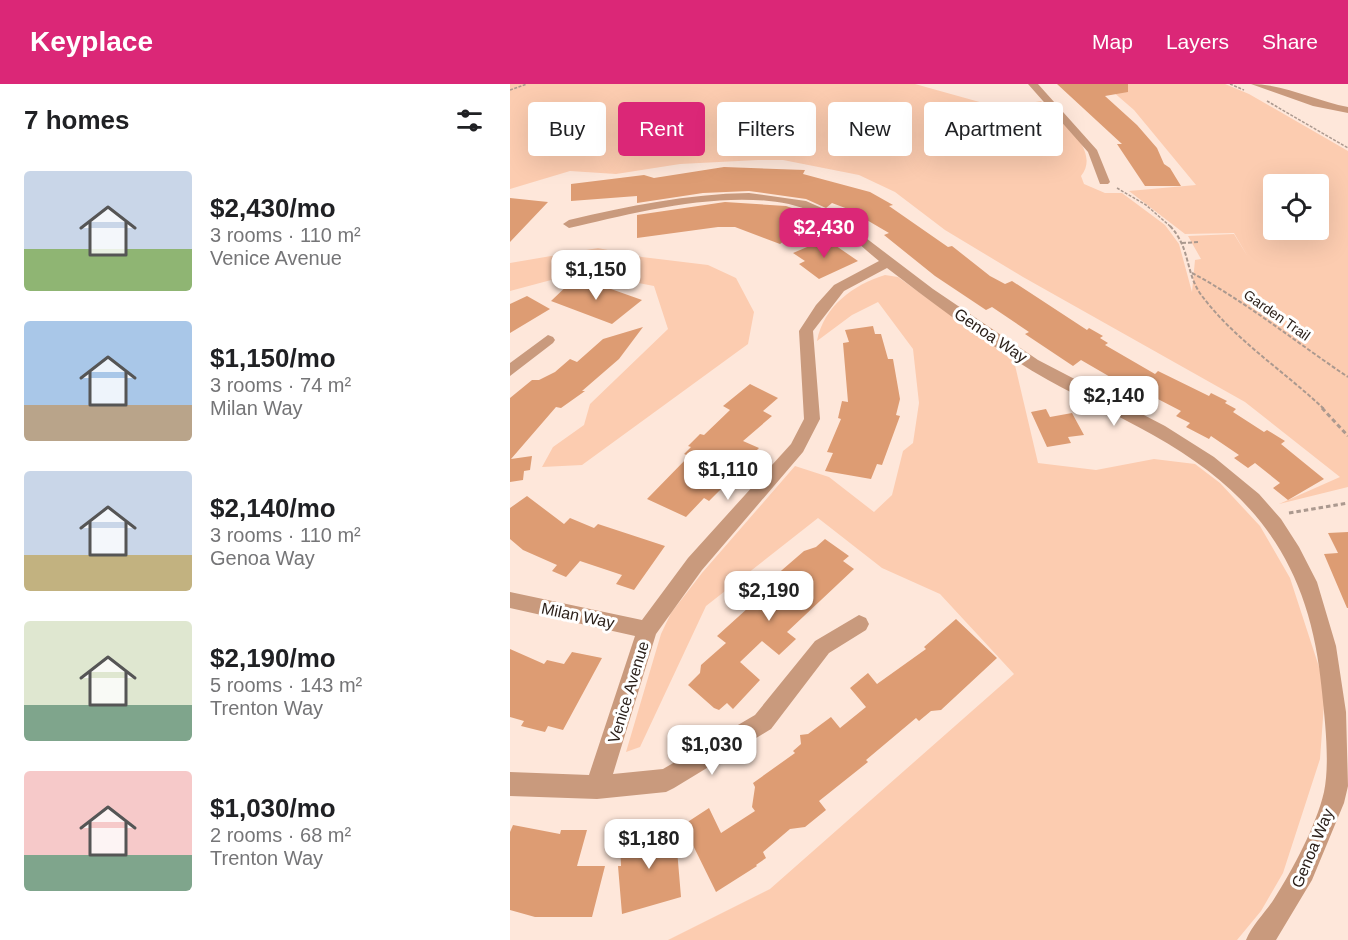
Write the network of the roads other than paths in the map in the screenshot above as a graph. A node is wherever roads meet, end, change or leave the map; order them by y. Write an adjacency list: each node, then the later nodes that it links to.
1 (1033, 84): 4 (street)
2 (1256, 84): 3 (street)
3 (1348, 110)
4 (1104, 182)
5 (569, 224): 6 (street, Genoa Way)
6 (888, 262): 11 (street, Venice Avenue); 14 (street, Genoa Way)
7 (548, 340): 8 (street)
8 (510, 370)
9 (510, 600): 11 (street, Milan Way)
10 (859, 624): 13 (street)
11 (647, 630): 13 (street, Venice Avenue)
12 (510, 784): 13 (street)
13 (597, 787)
14 (1259, 940)

